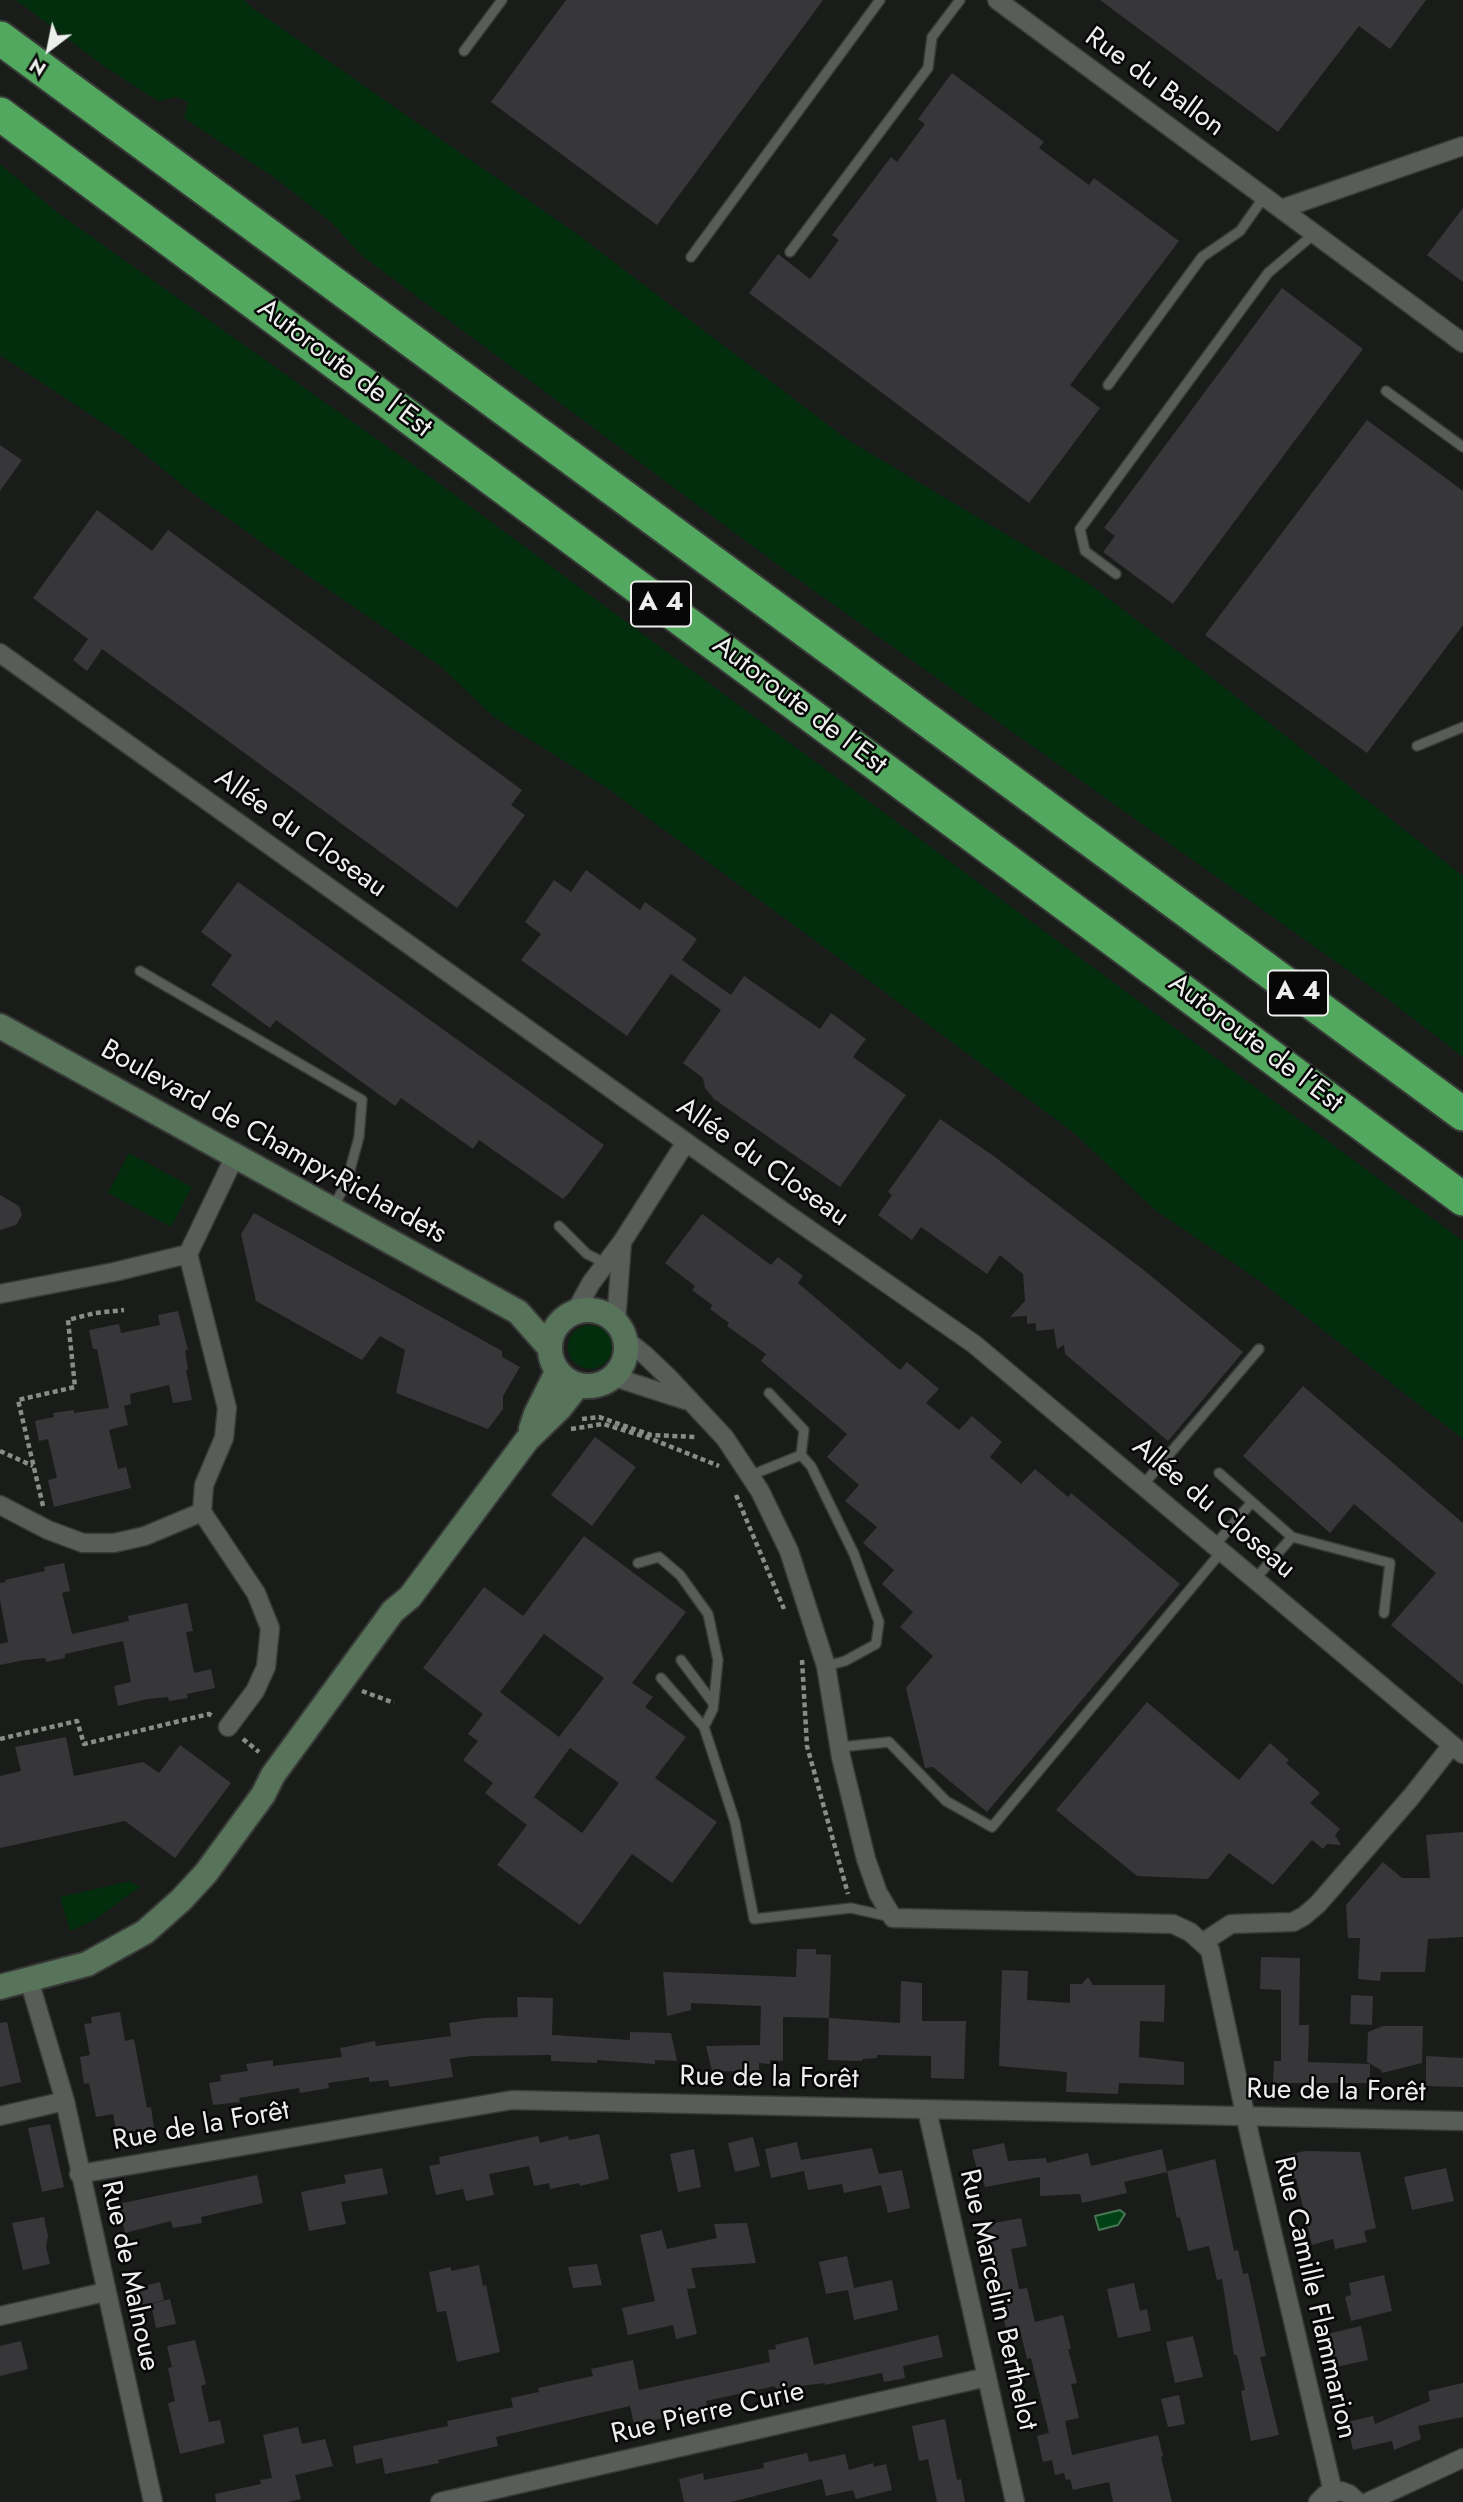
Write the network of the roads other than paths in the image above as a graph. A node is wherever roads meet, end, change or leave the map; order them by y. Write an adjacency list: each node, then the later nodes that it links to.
1 (502, 0): 6 (lane)
2 (880, 0): 13 (lane)
3 (960, 0): 12 (lane)
4 (997, 0): 9 (street, Rue du Ballon)
5 (0, 38): 24 (highway, A 4)
6 (464, 51)
7 (0, 114): 27 (highway, Autoroute de l’Est / A 4)
8 (1463, 146): 10 (street)
9 (1264, 197): 10 (street, Rue du Ballon); 15 (lane)
10 (1281, 209): 11 (street, Rue du Ballon)
11 (1314, 234): 14 (street, Rue du Ballon); 18 (lane)
12 (790, 252)
13 (691, 257)
14 (1463, 344)
15 (1108, 385)
16 (1386, 391): 17 (lane)
17 (1463, 447)
18 (1116, 574)
19 (0, 653): 25 (street, Allée du Closeau)
20 (1463, 727): 21 (lane)
21 (1416, 746)
22 (140, 971): 28 (lane)
23 (0, 1026): 26 (street, Boulevard de Champy-Richardets)
24 (1463, 1114)
25 (687, 1142): 30 (street); 46 (street, Allée du Closeau)
26 (235, 1157): 28 (street, Boulevard de Champy-Richardets); 31 (street)
27 (1463, 1199)
28 (332, 1210): 34 (street, Boulevard de Champy-Richardets)
29 (559, 1226): 32 (lane)
30 (622, 1242): 32 (street); 36 (street)
31 (188, 1254): 33 (street); 49 (street)
32 (605, 1263): 35 (street)
33 (0, 1294)
34 (517, 1312): 35 (street, Boulevard de Champy-Richardets); 37 (street, Boulevard de Champy-Richardets)
35 (569, 1315): 36 (street); 37 (street)
36 (621, 1331): 39 (street); 42 (street)
37 (549, 1347): 40 (street)
38 (1259, 1349): 46 (lane)
39 (614, 1377): 40 (street); 42 (street)
40 (567, 1379): 65 (street)
41 (769, 1393): 43 (lane)
42 (689, 1402): 45 (street)
43 (802, 1455): 45 (lane); 56 (lane)
44 (1219, 1472): 47 (lane)
45 (749, 1476): 56 (street)
46 (1143, 1485): 51 (street, Allée du Closeau)
47 (1252, 1502): 50 (lane); 51 (lane)
48 (0, 1505): 49 (street)
49 (202, 1512): 59 (street)
50 (1292, 1537): 53 (lane); 54 (lane)
51 (1218, 1548): 53 (street, Allée du Closeau); 61 (lane)
52 (638, 1563): 58 (lane)
53 (1255, 1579): 62 (street, Allée du Closeau)
54 (1384, 1613)
55 (681, 1660): 58 (lane)
56 (826, 1667): 61 (street)
57 (661, 1678): 60 (lane)
58 (713, 1703): 60 (lane)
59 (228, 1727)
60 (704, 1727): 63 (lane)
61 (840, 1747): 63 (street)
62 (1457, 1750): 64 (street)
63 (893, 1918): 64 (street)
64 (1202, 1942): 70 (street, Rue Camille Flammarion)
65 (29, 1980): 66 (street); 67 (street, Rue de Malnoue)
66 (1, 1982)
67 (65, 2101): 69 (street); 72 (street, Rue de Malnoue)
68 (927, 2110): 70 (street, Rue de la Forêt); 72 (street, Rue de la Forêt); 75 (street, Rue Marcelin Berthelot)
69 (0, 2116)
70 (1246, 2116): 71 (street, Rue de la Forêt); 77 (street, Rue Camille Flammarion)
71 (1463, 2121)
72 (79, 2174): 73 (street, Rue de Malnoue)
73 (105, 2292): 74 (street); 78 (street, Rue de Malnoue)
74 (0, 2316)
75 (987, 2377): 79 (street, Rue Pierre Curie); 80 (street, Rue Marcelin Berthelot)
76 (1463, 2458): 82 (street)
77 (1326, 2497): 81 (street)
78 (153, 2502)
79 (440, 2502)
80 (1015, 2502)
81 (1358, 2502)
82 (1368, 2502)

